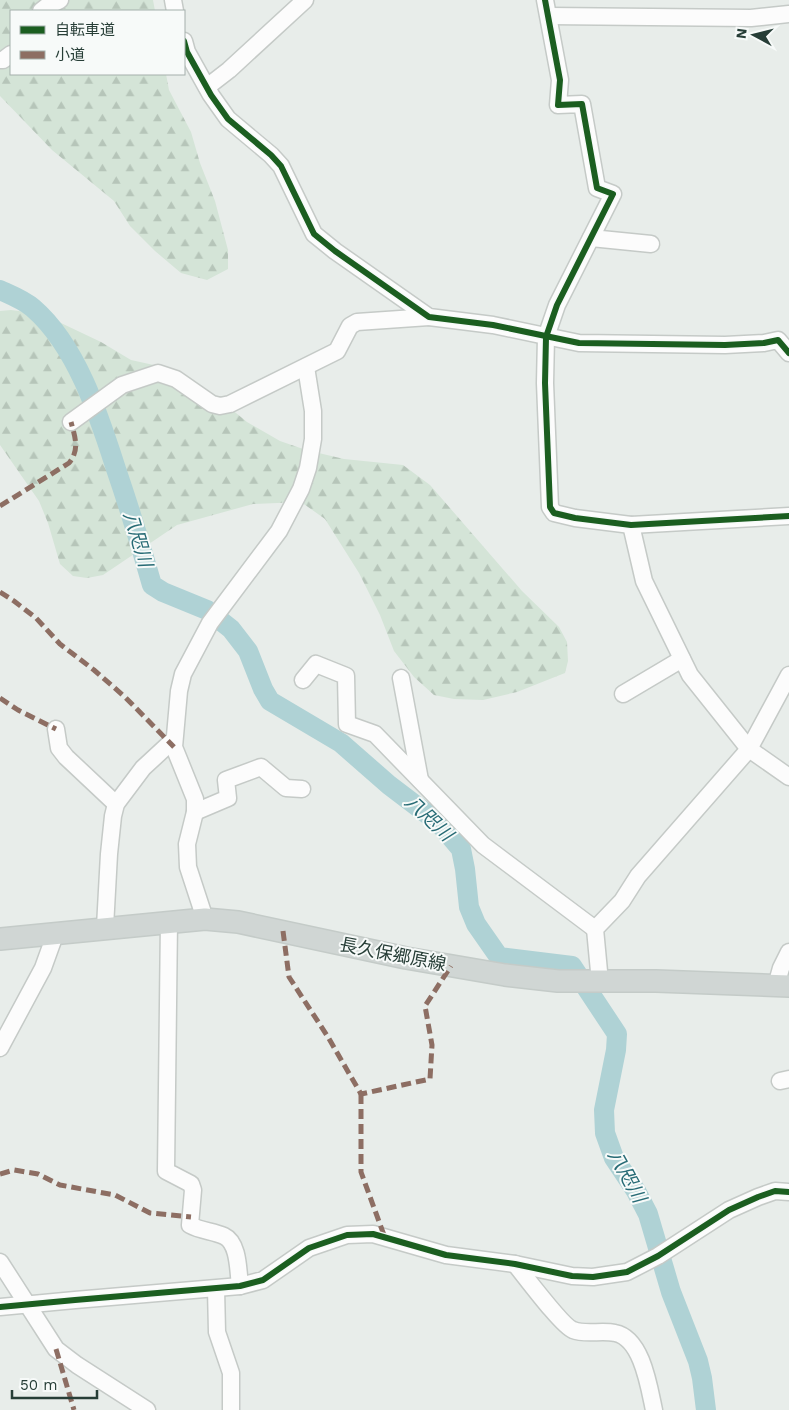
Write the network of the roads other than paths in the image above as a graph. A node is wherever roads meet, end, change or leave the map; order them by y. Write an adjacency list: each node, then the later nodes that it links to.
1 (60, 0): 4 (street)
2 (305, 0): 7 (street)
3 (547, 8): 5 (street); 8 (street)
4 (43, 10)
5 (789, 14)
6 (185, 43): 7 (street)
7 (207, 87): 10 (street)
8 (591, 238): 9 (street); 12 (street)
9 (651, 244)
10 (429, 318): 12 (street); 14 (street)
11 (783, 335): 12 (street); 13 (street)
12 (546, 336): 17 (street)
13 (789, 353)
14 (306, 367): 15 (street); 30 (street)
15 (71, 422)
16 (789, 516): 17 (street)
17 (631, 525): 18 (street)
18 (682, 659): 22 (street); 25 (street)
19 (789, 675): 25 (street)
20 (401, 678): 27 (street)
21 (303, 680): 27 (street)
22 (623, 694)
23 (56, 729): 29 (street)
24 (170, 742): 29 (street)
25 (749, 749): 26 (street); 34 (street)
26 (789, 777)
27 (420, 780): 34 (street)
28 (302, 789): 30 (street)
29 (116, 804): 33 (street)
30 (195, 812): 31 (street)
31 (205, 919): 32 (main road, 長久保郷原線); 38 (main road, 長久保郷原線)
32 (169, 921): 33 (main road, 長久保郷原線); 44 (street)
33 (105, 927): 35 (main road, 長久保郷原線)
34 (595, 929): 38 (street)
35 (56, 932): 36 (main road, 長久保郷原線); 40 (street)
36 (0, 939)
37 (789, 952): 39 (street)
38 (600, 982): 39 (main road, 長久保郷原線)
39 (783, 986)
40 (0, 1048)
41 (789, 1192): 43 (street)
42 (0, 1262): 46 (street)
43 (515, 1264): 44 (street); 50 (street)
44 (240, 1286): 45 (street)
45 (216, 1289): 46 (street); 49 (street)
46 (28, 1304): 47 (street); 48 (street)
47 (0, 1308)
48 (147, 1410)
49 (231, 1410)
50 (654, 1410)

